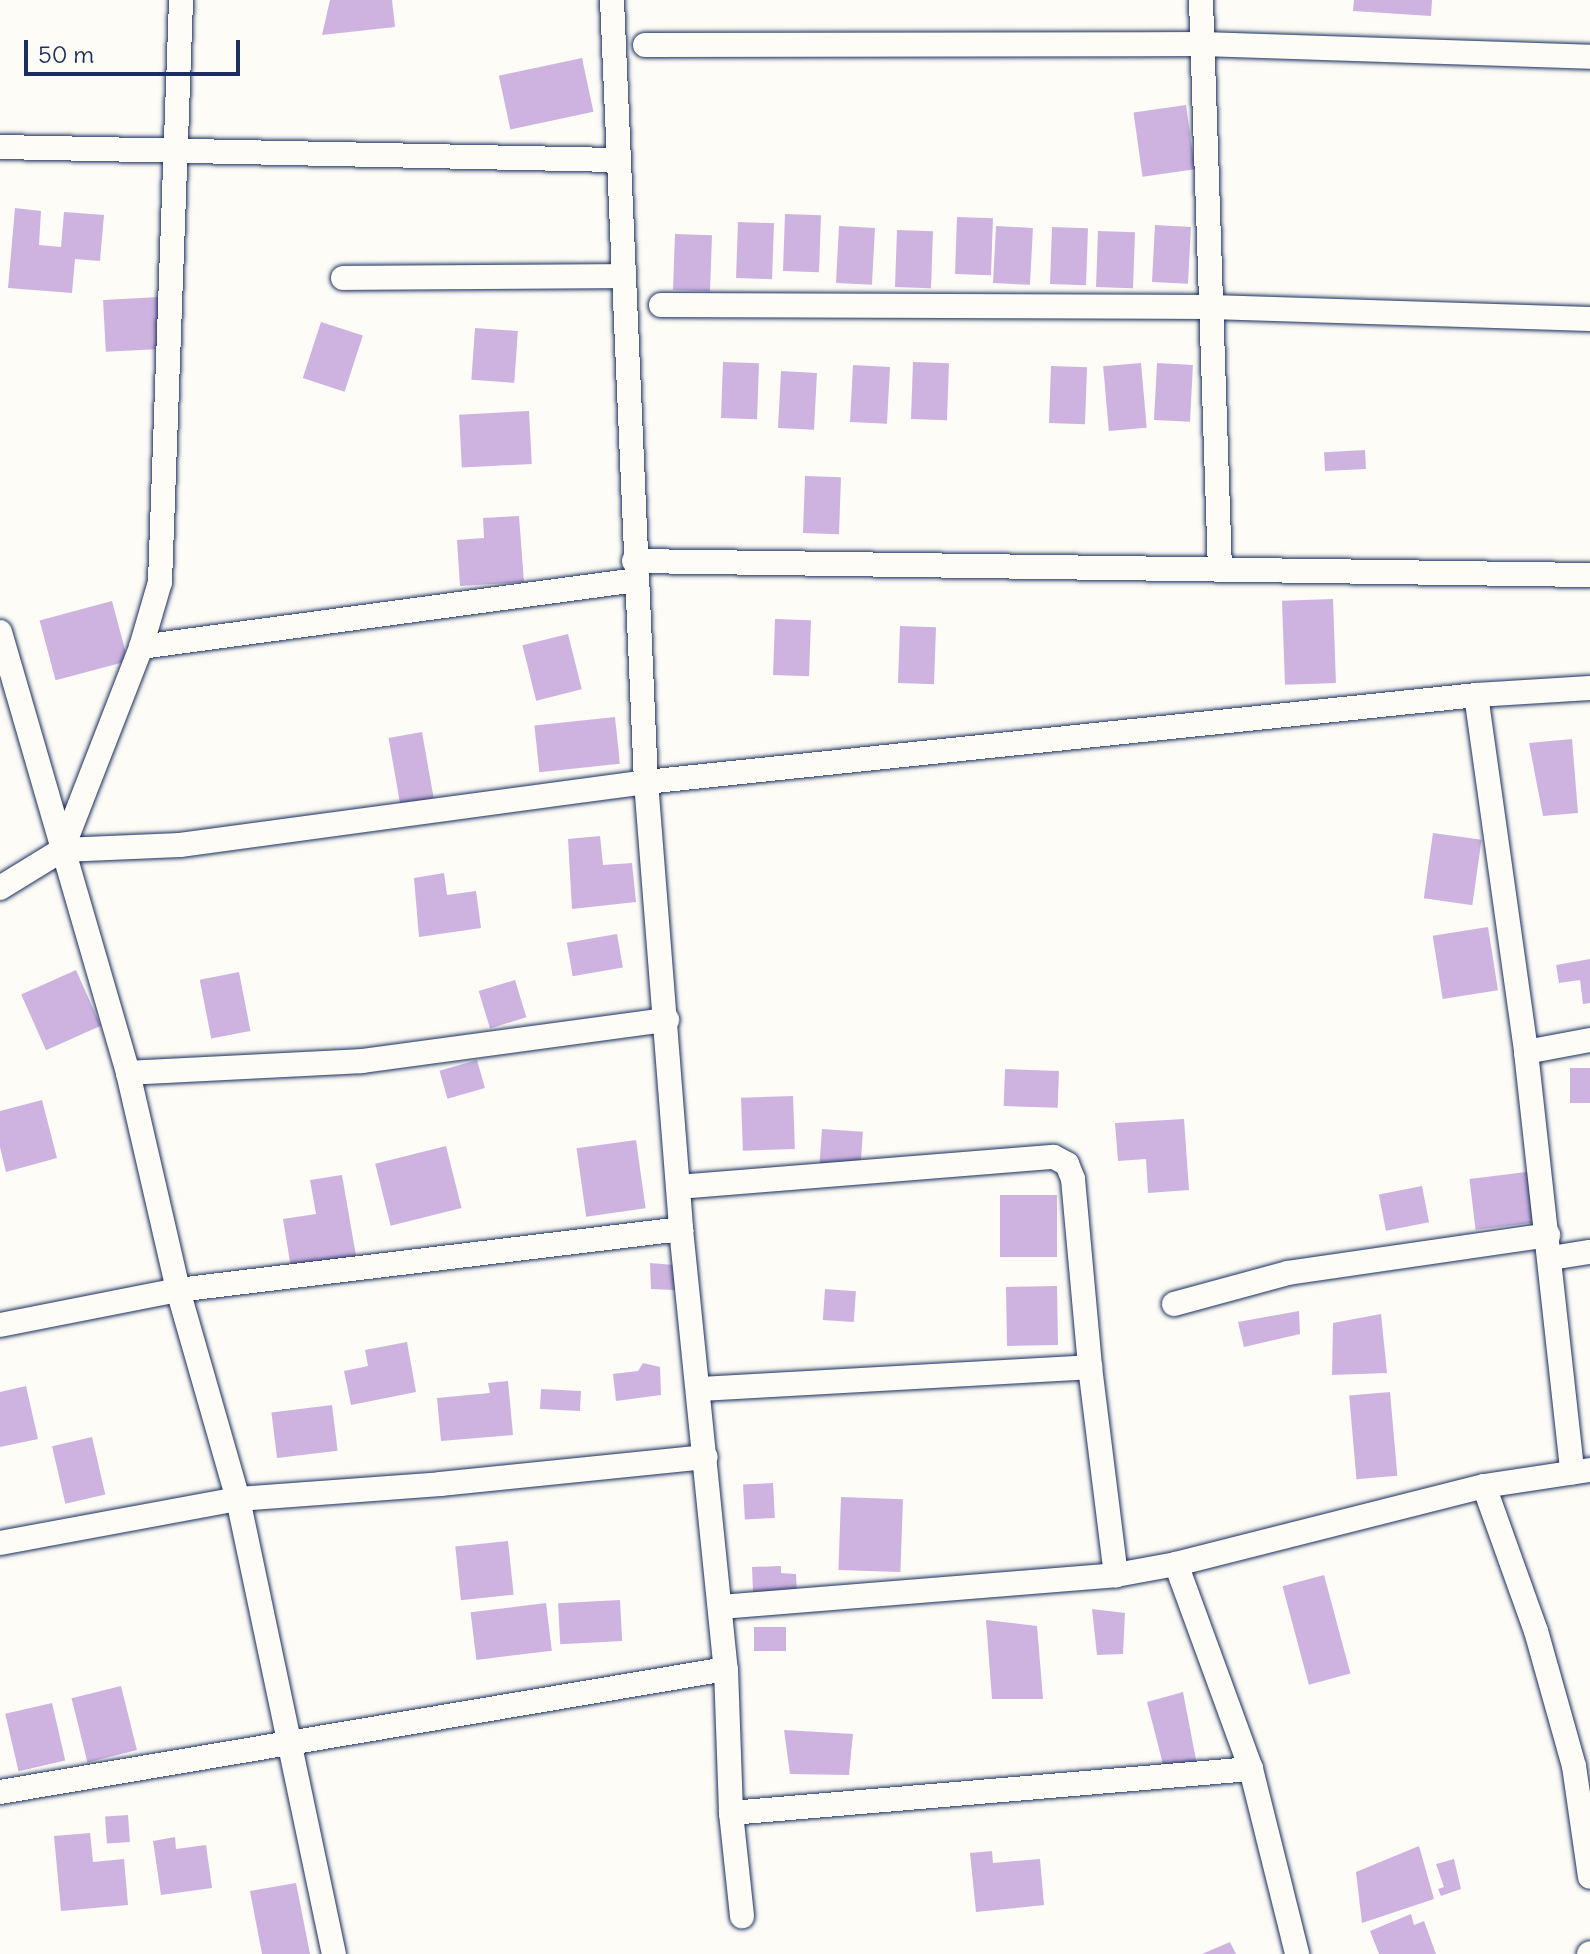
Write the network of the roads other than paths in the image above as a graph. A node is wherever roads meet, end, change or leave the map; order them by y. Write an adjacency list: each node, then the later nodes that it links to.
1 (181, 0): 8 (street)
2 (612, 0): 9 (street)
3 (1201, 0): 4 (street)
4 (1202, 44): 5 (street); 6 (street); 13 (street)
5 (645, 45)
6 (1590, 57)
7 (0, 147): 8 (street)
8 (178, 151): 9 (street); 19 (street)
9 (617, 160): 10 (street)
10 (622, 276): 11 (street); 16 (street)
11 (343, 278)
12 (661, 305): 13 (street)
13 (1211, 307): 14 (street); 15 (street)
14 (1590, 319)
15 (1220, 569): 16 (street); 17 (street)
16 (635, 571): 19 (street); 23 (street)
17 (1590, 575)
18 (0, 632): 20 (street)
19 (141, 647): 24 (street)
20 (5, 667): 24 (street)
21 (1590, 688): 22 (street)
22 (1476, 695): 23 (street); 28 (street)
23 (646, 782): 24 (street); 26 (street)
24 (62, 850): 25 (street); 29 (street)
25 (0, 888)
26 (667, 1020): 29 (street); 30 (street)
27 (1590, 1040): 28 (street)
28 (1526, 1052): 32 (street)
29 (128, 1073): 34 (street)
30 (678, 1187): 31 (street); 37 (street)
31 (681, 1229): 34 (street); 38 (street)
32 (1549, 1246): 33 (street); 35 (street); 40 (street)
33 (1590, 1252)
34 (178, 1290): 36 (street); 42 (street)
35 (1174, 1304)
36 (0, 1325)
37 (1090, 1367): 38 (street); 45 (street)
38 (699, 1389): 39 (street)
39 (706, 1457): 42 (street); 46 (street)
40 (1581, 1471): 41 (street)
41 (1484, 1486): 44 (street); 52 (street)
42 (238, 1499): 43 (street); 48 (street)
43 (0, 1543)
44 (1176, 1564): 45 (street); 49 (street)
45 (1116, 1575): 46 (street)
46 (720, 1607): 47 (street)
47 (726, 1669): 48 (street); 51 (street)
48 (288, 1743): 50 (street); 54 (street)
49 (1251, 1769): 51 (street); 55 (street)
50 (0, 1792)
51 (731, 1813): 53 (street)
52 (1590, 1877)
53 (742, 1916)
54 (334, 1954)
55 (1297, 1954)

